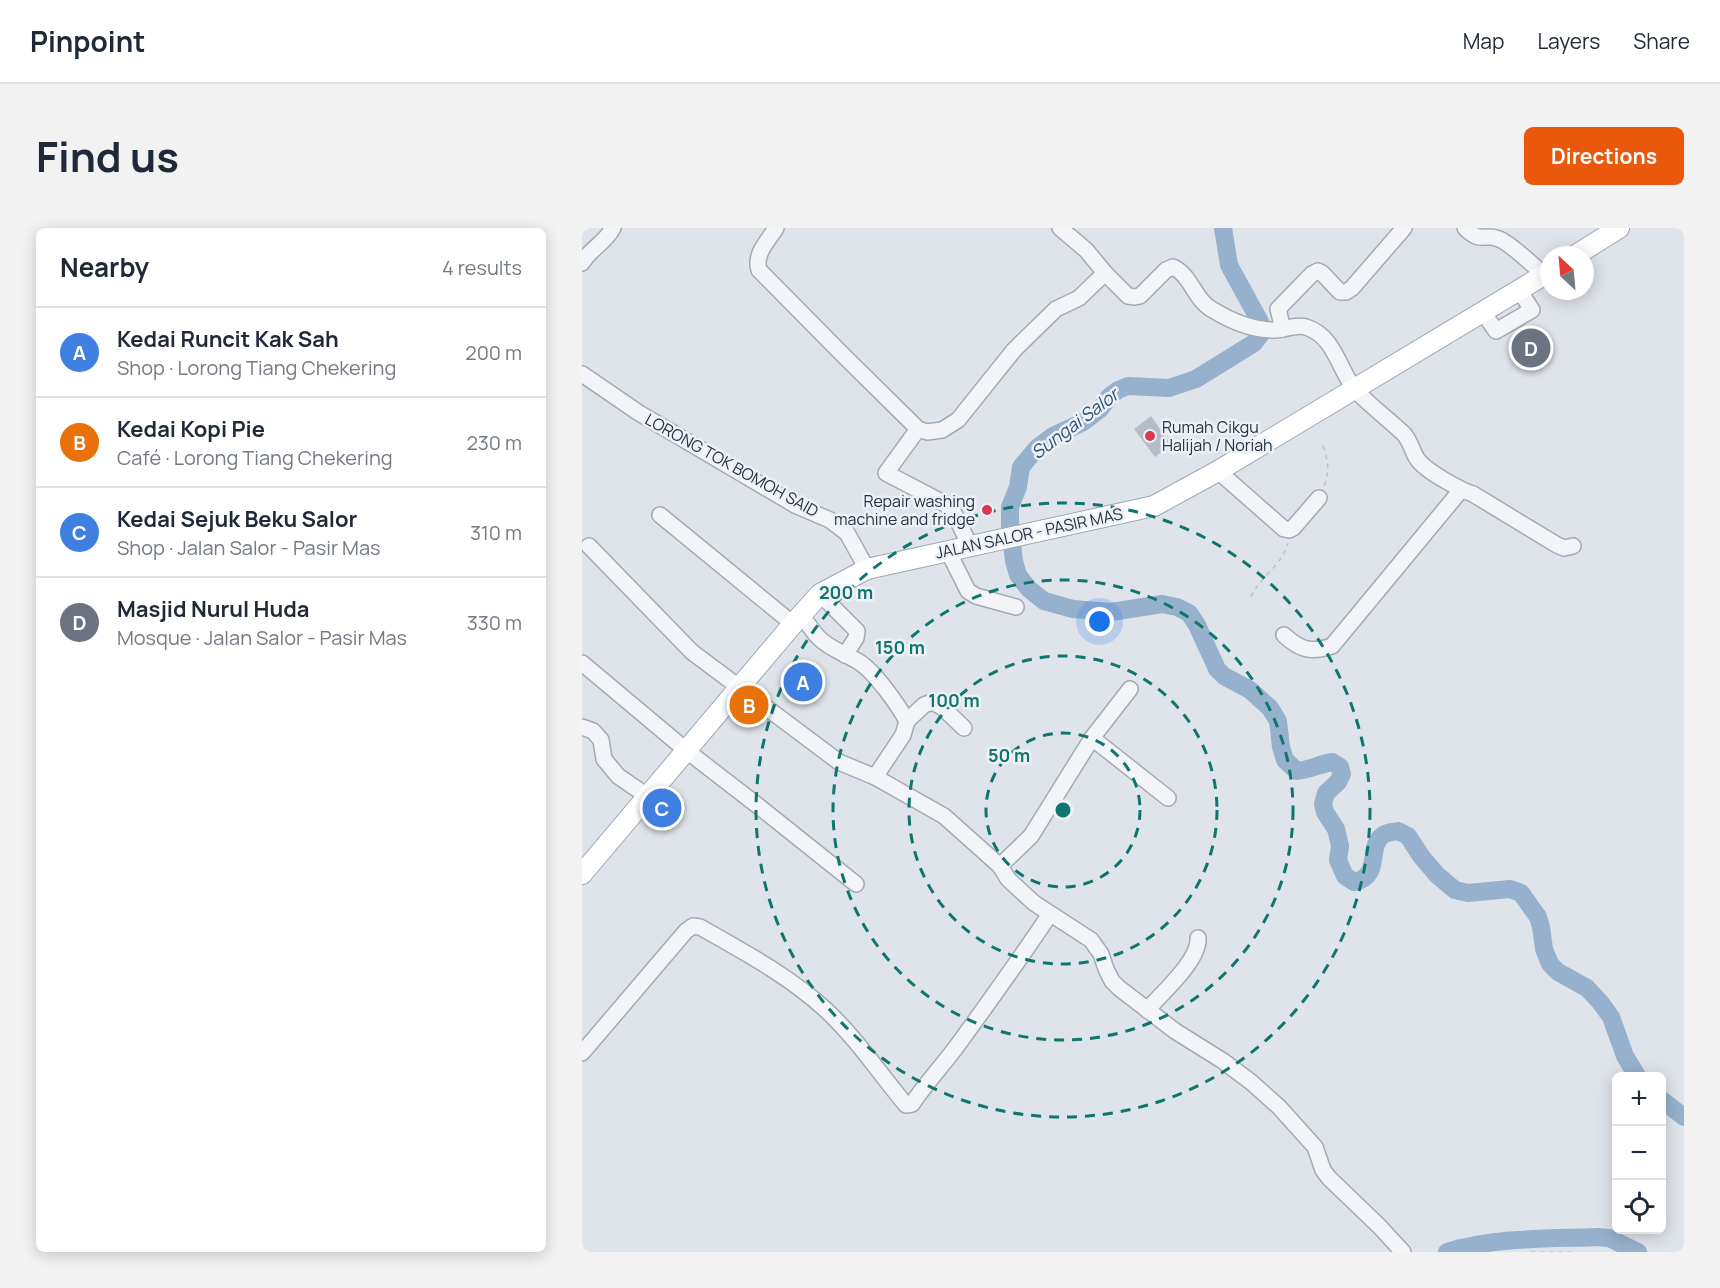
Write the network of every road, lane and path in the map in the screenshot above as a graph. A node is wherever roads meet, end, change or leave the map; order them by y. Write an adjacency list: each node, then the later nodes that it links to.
1 (613, 228): 8 (street)
2 (776, 228): 15 (street)
3 (1060, 228): 10 (street)
4 (1404, 228): 12 (street)
5 (1465, 228): 9 (street)
6 (1613, 230): 7 (main road)
7 (1589, 246)
8 (582, 263)
9 (1540, 268)
10 (1105, 273): 12 (street); 15 (street)
11 (1540, 277): 14 (main road, JALAN SALOR - PASIR MAS)
12 (1277, 330): 14 (street)
13 (582, 374): 26 (street, LORONG TOK BOMOH SAID)
14 (1355, 389): 17 (main road, JALAN SALOR - PASIR MAS); 18 (street)
15 (918, 429): 22 (street)
16 (1323, 446): 19 (path)
17 (1218, 471): 21 (street); 22 (main road, JALAN SALOR - PASIR MAS)
18 (1461, 490): 24 (street); 31 (street)
19 (1319, 498): 21 (street)
20 (660, 515): 30 (street)
21 (1289, 530): 28 (path)
22 (979, 544): 25 (main road, JALAN SALOR - PASIR MAS)
23 (589, 546): 34 (street)
24 (1573, 546)
25 (948, 551): 26 (main road, JALAN SALOR - PASIR MAS); 29 (street)
26 (867, 569): 27 (main road, JALAN SALOR - PASIR MAS)
27 (820, 594): 30 (main road, JALAN SALOR - PASIR MAS); 32 (street)
28 (1251, 597)
29 (1016, 607)
30 (797, 620): 32 (street); 34 (main road, JALAN SALOR - PASIR MAS)
31 (1284, 635)
32 (845, 655): 36 (street)
33 (582, 663): 40 (street)
34 (740, 688): 40 (main road, JALAN SALOR - PASIR MAS); 41 (street)
35 (1130, 689): 39 (street)
36 (907, 721): 38 (street); 41 (street)
37 (582, 727): 42 (street)
38 (964, 728)
39 (1092, 738): 43 (street); 44 (street)
40 (687, 751): 42 (main road, JALAN SALOR - PASIR MAS); 46 (street)
41 (875, 777): 44 (street)
42 (647, 796): 45 (main road, JALAN SALOR - PASIR MAS)
43 (1168, 798)
44 (1000, 866): 47 (street)
45 (582, 874)
46 (856, 884)
47 (1050, 914): 49 (street); 50 (street)
48 (1198, 938): 49 (street)
49 (1147, 1010): 51 (street)
50 (582, 1053)
51 (1403, 1252)
52 (1531, 1252): 53 (path)
53 (1574, 1252)

